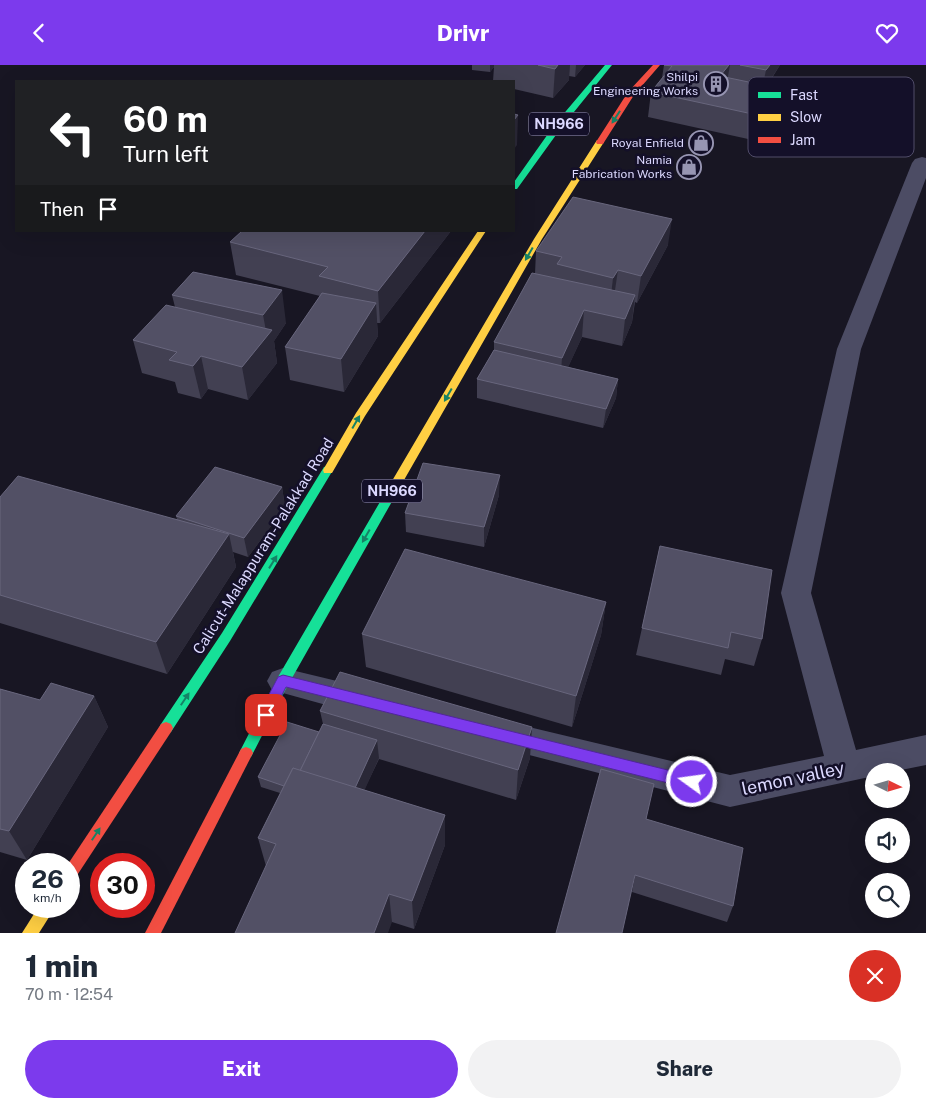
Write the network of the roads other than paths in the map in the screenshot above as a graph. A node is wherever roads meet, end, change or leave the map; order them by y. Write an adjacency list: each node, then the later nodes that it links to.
1 (609, 65): 4 (highway, NH966)
2 (657, 65): 6 (highway, NH966, one-way to 6)
3 (922, 163): 10 (street)
4 (515, 186)
5 (481, 232): 11 (highway, Calicut-Malappuram-Palakkad Road, one-way to 5)
6 (283, 681): 7 (street); 14 (highway, NH966)
7 (397, 709)
8 (463, 725): 10 (street, lemon valley)
9 (926, 750): 10 (street, lemon valley)
10 (844, 767)
11 (80, 858)
12 (40, 918): 13 (highway)
13 (30, 933)
14 (153, 933)

